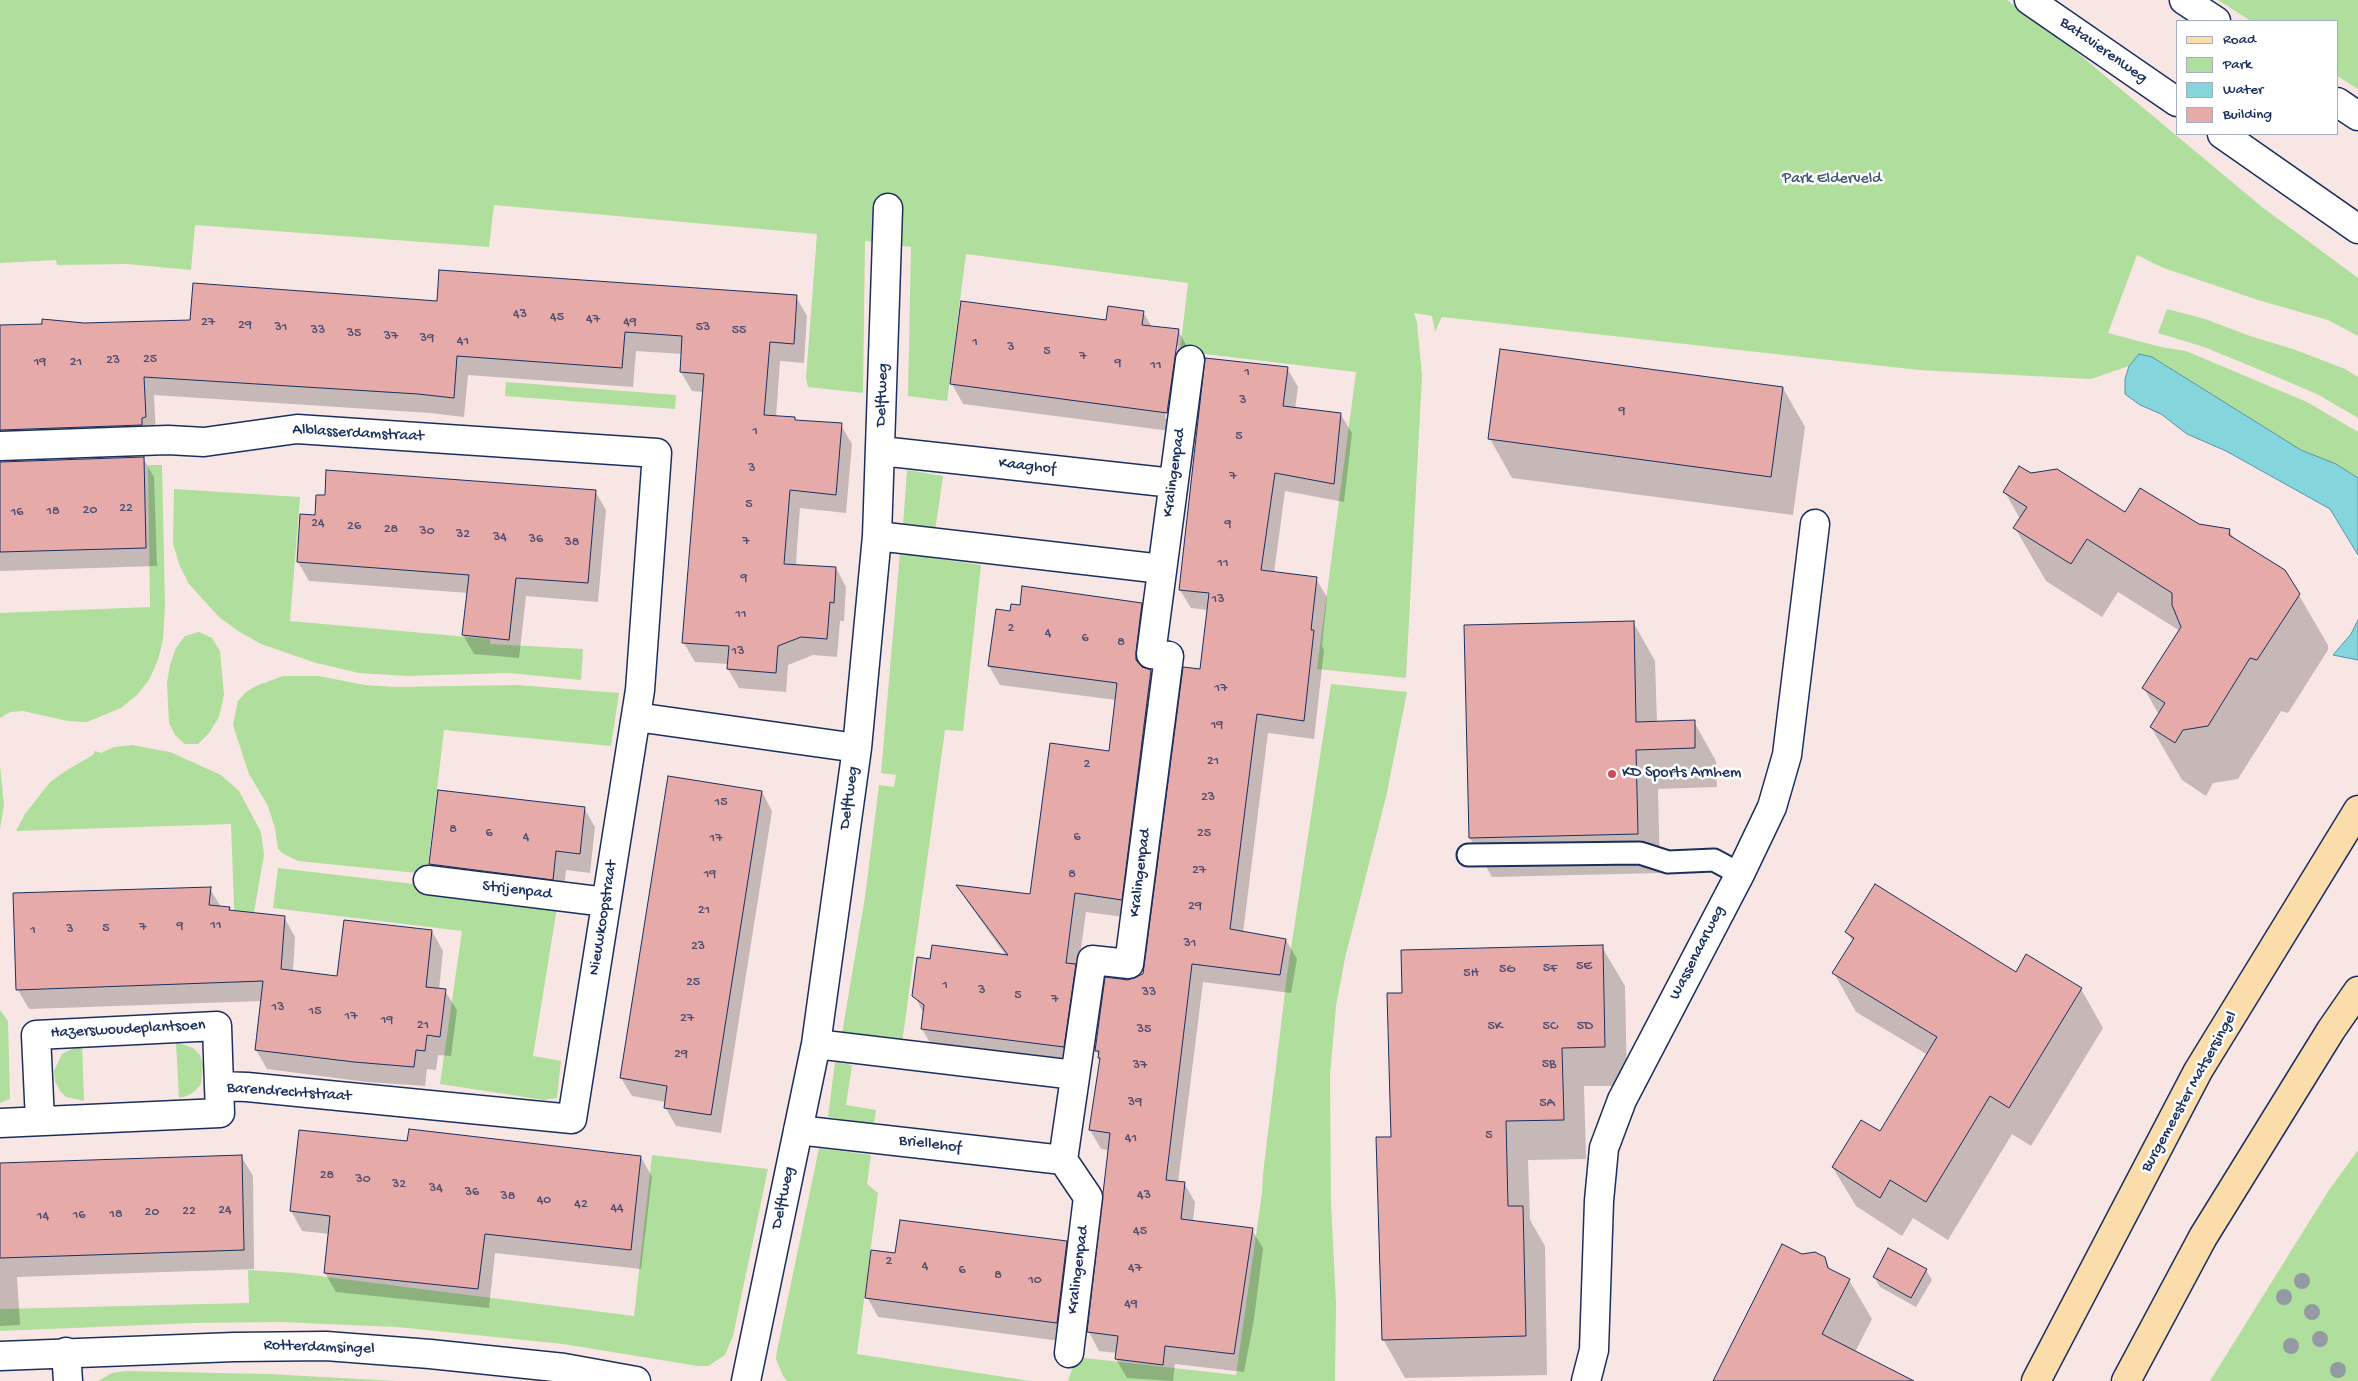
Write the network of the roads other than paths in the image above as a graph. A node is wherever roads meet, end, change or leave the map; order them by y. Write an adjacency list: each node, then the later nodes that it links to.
1 (2029, 0): 4 (street, Batavierenweg)
2 (2184, 0): 3 (street)
3 (2214, 20)
4 (2176, 101)
5 (2338, 103): 6 (street)
6 (2358, 116)
7 (2223, 135): 9 (street)
8 (888, 208): 12 (street, Delftweg)
9 (2358, 229)
10 (1190, 360): 14 (street, Kralingenpad)
11 (0, 446): 13 (street, Alblasserdamstraat)
12 (881, 451): 14 (street, Kaaghof); 16 (street, Delftweg)
13 (657, 453): 18 (street, Nieuwkoopstraat)
14 (1173, 483): 17 (street, Kralingenpad)
15 (1815, 524): 22 (street, Wassenaarweg)
16 (878, 536): 17 (street); 19 (street, Delftweg)
17 (1162, 569): 27 (street, Kralingenpad)
18 (636, 717): 19 (street); 24 (street, Nieuwkoopstraat)
19 (857, 748): 26 (street, Delftweg)
20 (2358, 810): 42 (main road, Burgemeester Matsersingel)
21 (1468, 854): 22 (lane)
22 (1740, 874): 41 (street, Wassenaarweg)
23 (428, 880): 24 (street, Strijenpad)
24 (606, 902): 29 (street, Nieuwkoopstraat)
25 (2358, 991): 43 (main road)
26 (816, 1044): 27 (street); 32 (street, Delftweg)
27 (1075, 1075): 33 (street, Kralingenpad)
28 (219, 1086): 29 (street, Barendrechtstraat); 30 (street, Barendrechtstraat); 30 (street, Hazerswoudeplantsoen)
29 (572, 1119)
30 (40, 1121): 31 (street, Barendrechtstraat)
31 (0, 1123)
32 (798, 1130): 33 (street, Briellehof); 40 (street, Delftweg)
33 (1063, 1160): 35 (street, Kralingenpad)
34 (66, 1352): 36 (street, Rotterdamsingel); 37 (street, Rotterdamsingel); 38 (street)
35 (1069, 1353)
36 (0, 1356)
37 (563, 1375): 39 (street, Rotterdamsingel)
38 (68, 1381)
39 (636, 1381)
40 (746, 1381)
41 (1586, 1381)
42 (2036, 1381)
43 (2126, 1381)

